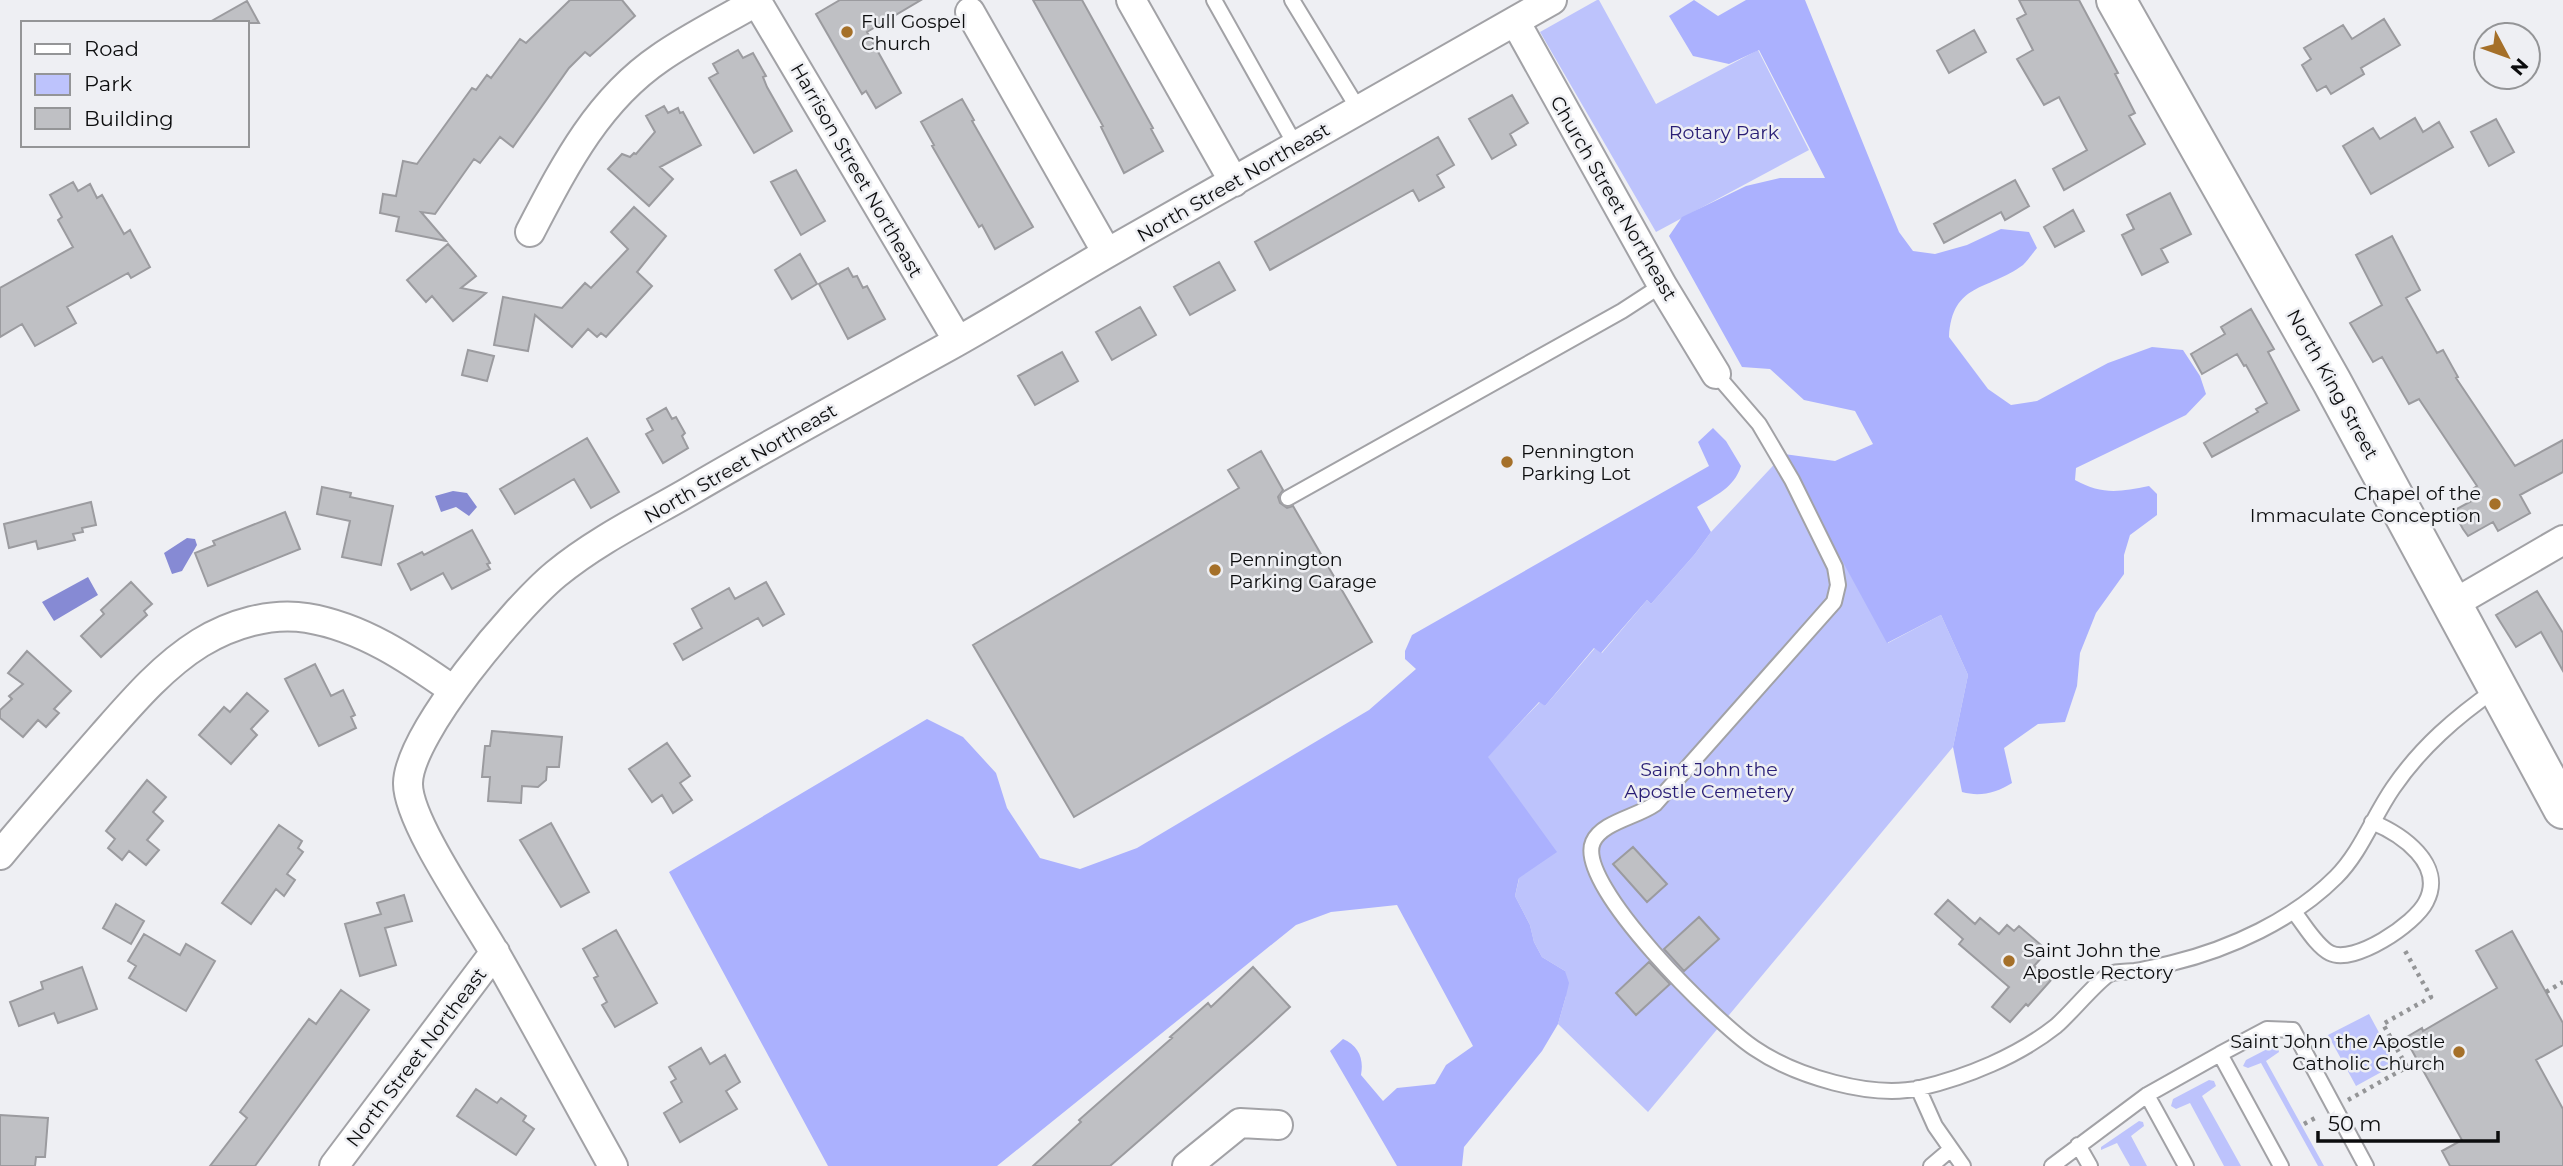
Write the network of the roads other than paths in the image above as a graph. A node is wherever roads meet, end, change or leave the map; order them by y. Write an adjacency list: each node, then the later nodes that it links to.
1 (1131, 0): 10 (street)
2 (1214, 0): 9 (lane)
3 (1292, 0): 8 (lane)
4 (2116, 0): 18 (main road, North King Street)
5 (756, 1): 11 (street); 14 (street, Harrison Street Northeast)
6 (1534, 7): 8 (street, North Street Northeast); 13 (street, Church Street Northeast)
7 (970, 12): 12 (street)
8 (1359, 110): 9 (street, North Street Northeast)
9 (1296, 146): 10 (street, North Street Northeast)
10 (1234, 182): 12 (street, North Street Northeast)
11 (530, 232)
12 (1107, 253): 14 (street, North Street Northeast)
13 (1662, 285): 15 (street, Church Street Northeast); 16 (lane)
14 (958, 341): 20 (street, North Street Northeast)
15 (1716, 374): 27 (lane)
16 (1288, 498)
17 (2563, 540): 18 (street)
18 (2453, 604): 19 (main road, North King Street)
19 (2497, 688): 21 (main road, North King Street); 22 (lane)
20 (453, 690): 23 (street); 25 (street, North Street Northeast)
21 (2563, 809)
22 (2372, 822): 24 (lane); 24 (lane)
23 (0, 855)
24 (2294, 912): 27 (lane)
25 (495, 952): 32 (street, North Street Northeast); 33 (street)
26 (2220, 1054): 28 (lane); 40 (lane); 41 (lane)
27 (1918, 1088): 31 (lane)
28 (2147, 1095): 30 (lane); 39 (lane)
29 (1278, 1125): 34 (street)
30 (2078, 1145): 37 (lane); 38 (lane)
31 (1951, 1149): 35 (lane); 36 (lane)
32 (334, 1166)
33 (613, 1166)
34 (1187, 1166)
35 (1931, 1166)
36 (1963, 1166)
37 (2052, 1166)
38 (2090, 1166)
39 (2186, 1166)
40 (2281, 1166)
41 (2366, 1166)

